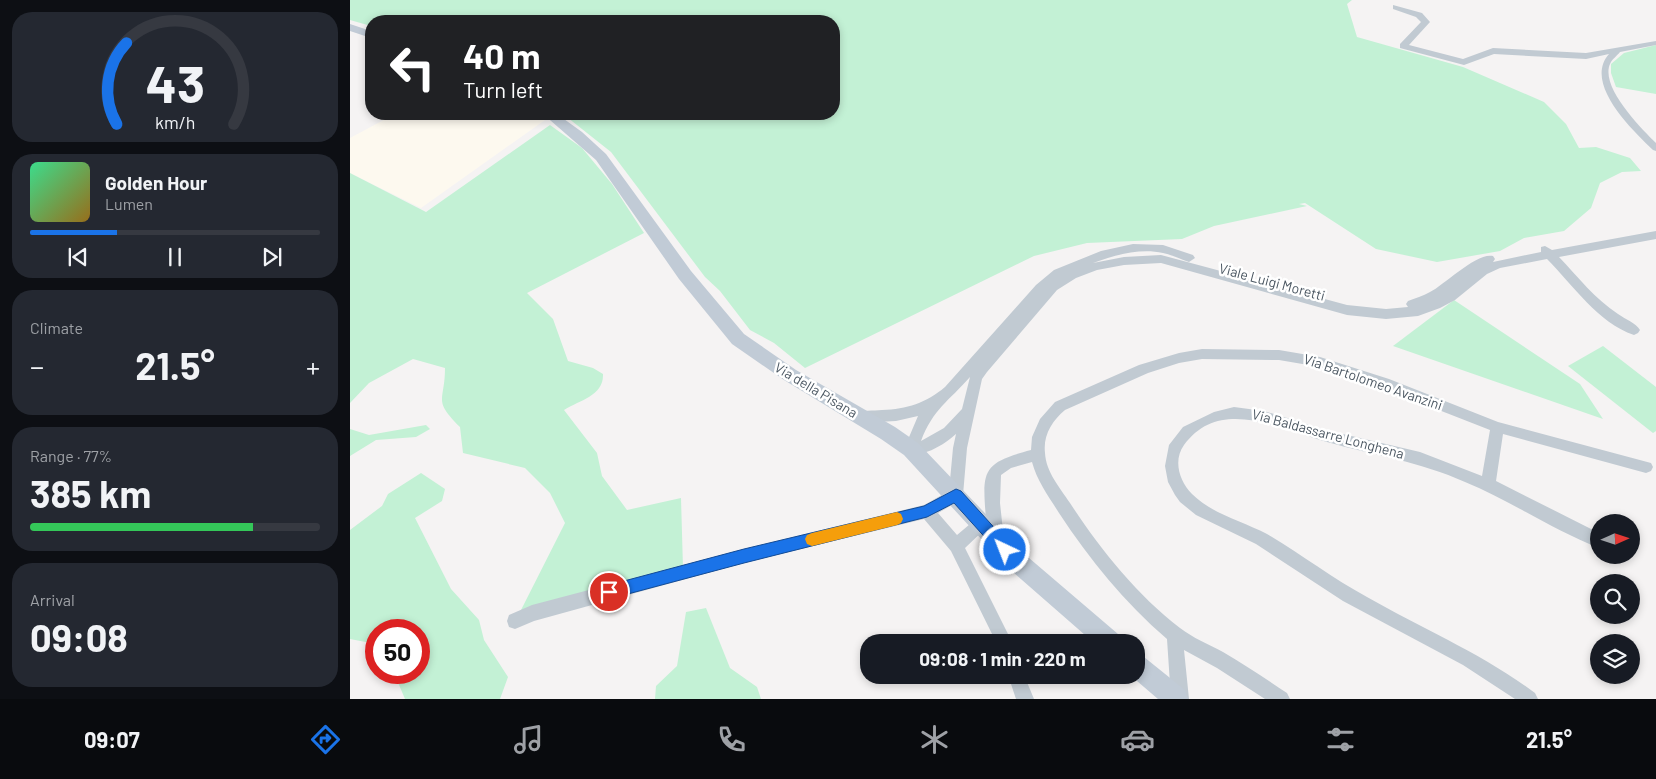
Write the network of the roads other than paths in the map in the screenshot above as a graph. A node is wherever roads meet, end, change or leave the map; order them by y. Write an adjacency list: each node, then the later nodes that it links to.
1 (1396, 7): 5 (street)
2 (350, 27): 3 (main road)
3 (365, 33)
4 (1656, 43): 5 (street)
5 (1618, 51): 7 (street)
6 (557, 120): 16 (main road, Via della Pisana)
7 (1656, 148)
8 (1656, 227): 11 (street, Viale Luigi Moretti)
9 (1656, 235): 11 (street, Viale Luigi Moretti)
10 (1166, 250): 11 (street, Viale Luigi Moretti); 12 (street); 14 (street, Viale Luigi Moretti)
11 (1546, 251): 12 (street, Viale Luigi Moretti); 13 (street)
12 (1098, 267): 15 (street, Viale Luigi Moretti)
13 (1634, 330)
14 (934, 404): 16 (street, Viale Luigi Moretti); 18 (street, Viale Luigi Moretti)
15 (968, 409): 18 (street, Viale Luigi Moretti); 22 (street, Viale Luigi Moretti)
16 (859, 416): 18 (main road, Via della Pisana)
17 (1497, 427): 19 (street, Via Bartolomeo Avanzini); 20 (street, Via Bartolomeo Avanzini); 21 (street)
18 (912, 449): 22 (main road, Via della Pisana)
19 (1038, 454): 26 (street); 31 (street)
20 (1646, 467)
21 (1488, 485): 25 (street, Via Baldassarre Longhena); 38 (street, Via Baldassarre Longhena)
22 (956, 495): 23 (street); 24 (main road, Via della Pisana)
23 (927, 511): 27 (street); 28 (street)
24 (981, 524): 26 (main road, Via della Pisana); 27 (street)
25 (1590, 536)
26 (996, 540): 30 (main road, Via della Pisana)
27 (956, 546): 29 (street)
28 (515, 621)
29 (1000, 634)
30 (1100, 634)
31 (1175, 635): 36 (street); 37 (street)
32 (1145, 673): 35 (main road)
33 (1019, 684): 34 (street)
34 (1024, 699)
35 (1176, 699)
36 (1180, 699)
37 (1281, 699)
38 (1529, 699)

